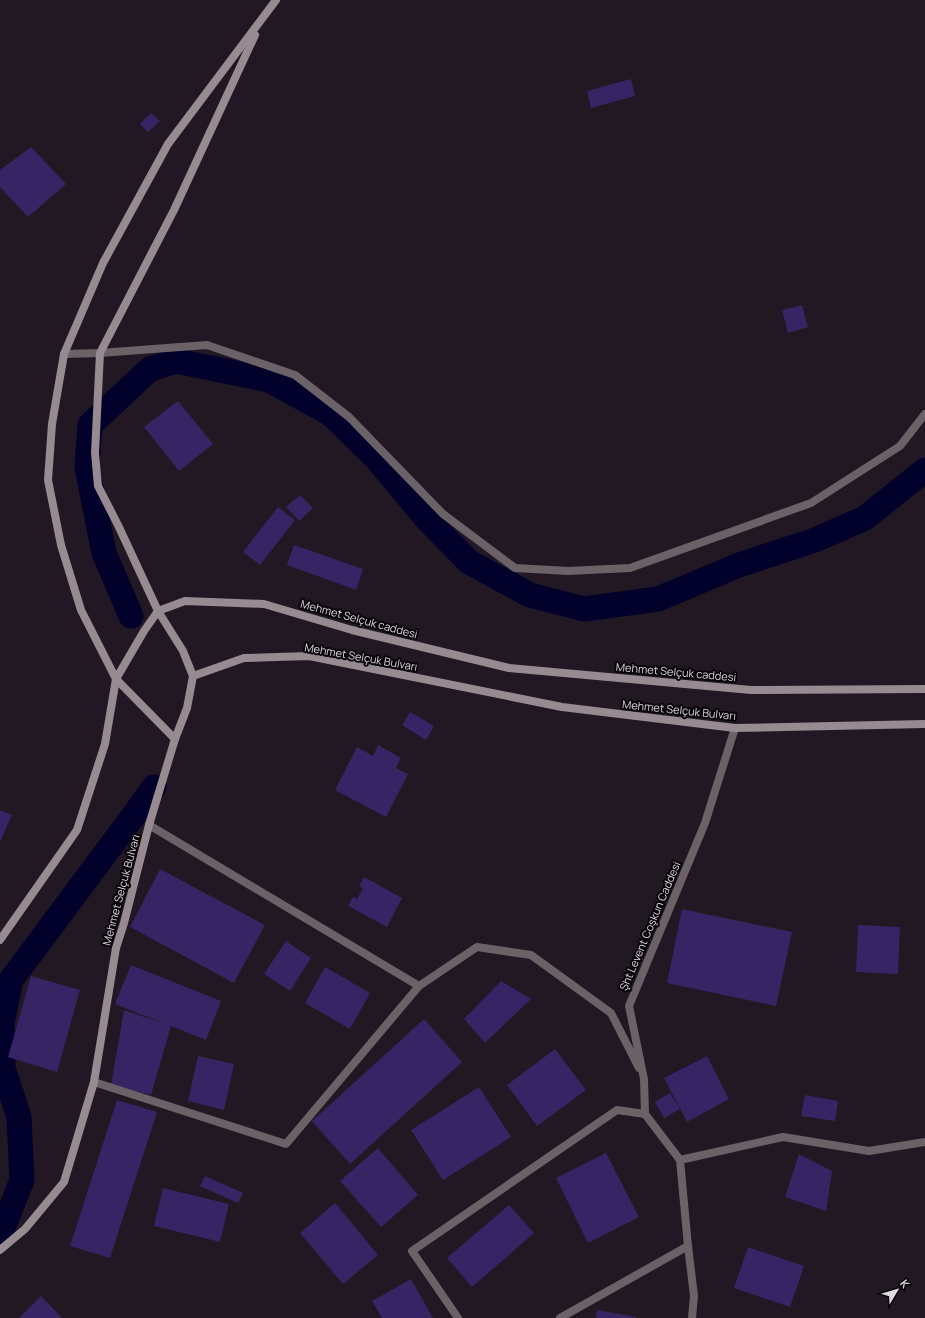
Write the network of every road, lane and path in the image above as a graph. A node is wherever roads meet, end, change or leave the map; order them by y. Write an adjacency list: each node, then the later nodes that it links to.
1 (276, 0): 2 (main road)
2 (262, 19): 3 (main road); 4 (main road)
3 (64, 354): 4 (street); 8 (main road)
4 (100, 354): 5 (street); 6 (main road)
5 (925, 414)
6 (158, 611): 7 (main road); 8 (main road); 9 (main road, Mehmet Selçuk caddesi)
7 (193, 676): 11 (main road, Mehmet Selçuk Bulvarı); 12 (main road, Mehmet Selçuk Bulvarı)
8 (116, 679): 12 (main road); 14 (main road)
9 (925, 689)
10 (925, 724): 11 (main road, Mehmet Selçuk Bulvarı)
11 (735, 728): 16 (street, Şht Levent Coşkun Caddesi)
12 (175, 739): 13 (main road, Mehmet Selçuk Bulvarı)
13 (149, 825): 15 (street); 17 (main road, Mehmet Selçuk Bulvarı)
14 (0, 940)
15 (419, 986): 16 (street); 17 (street)
16 (644, 1079): 18 (street, Şht Levent Coşkun Caddesi)
17 (94, 1082): 22 (main road, Mehmet Selçuk Bulvarı)
18 (645, 1114): 20 (street); 23 (street)
19 (925, 1142): 20 (street)
20 (680, 1160): 21 (street)
21 (688, 1246): 24 (street); 25 (street)
22 (0, 1250)
23 (458, 1318)
24 (560, 1318)
25 (692, 1318)

